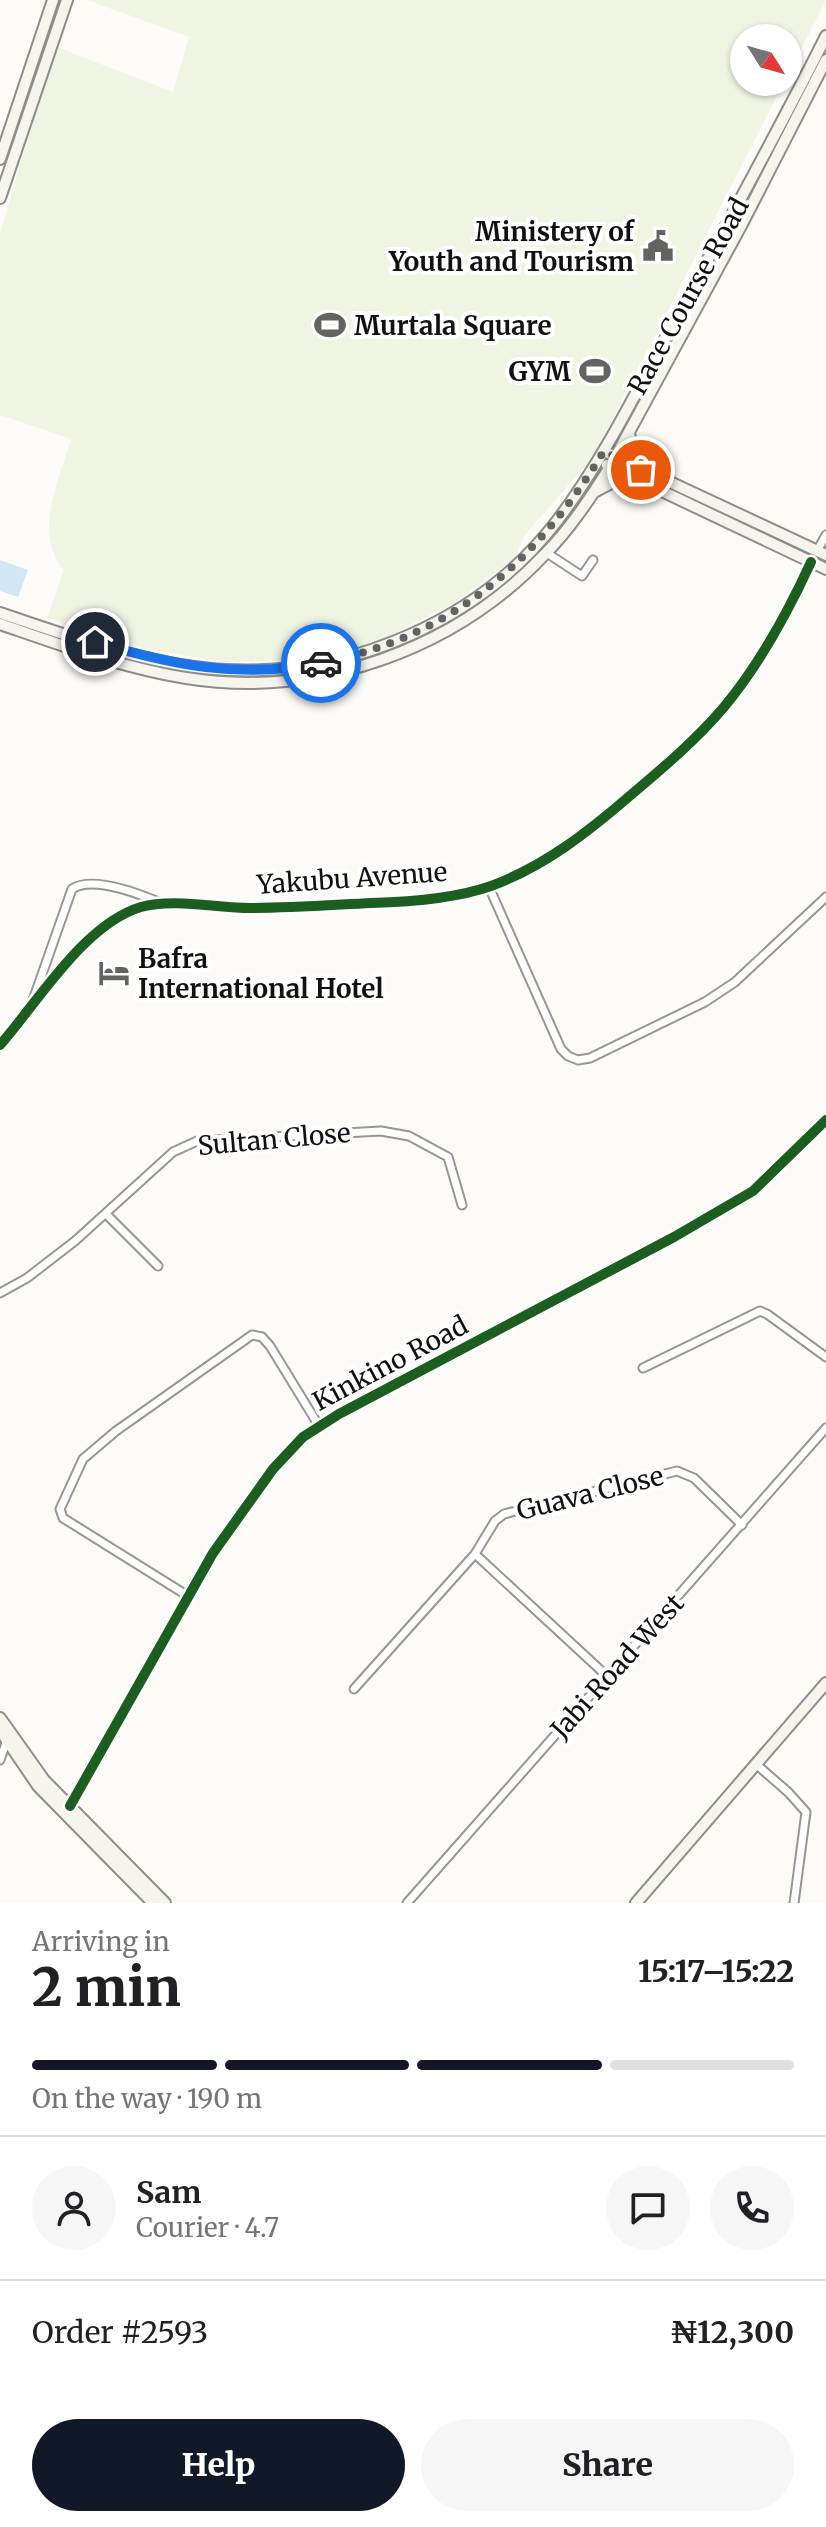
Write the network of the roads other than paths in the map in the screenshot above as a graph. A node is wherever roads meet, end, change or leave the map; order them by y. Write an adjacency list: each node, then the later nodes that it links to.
1 (53, 0): 5 (main road)
2 (67, 0): 6 (main road)
3 (826, 36): 8 (main road, Race Course Road)
4 (826, 60): 7 (main road, Race Course Road)
5 (0, 159)
6 (0, 198)
7 (629, 432): 9 (main road, Race Course Road); 10 (main road)
8 (601, 456): 9 (main road); 18 (main road, Race Course Road)
9 (613, 462): 10 (main road); 11 (main road, Race Course Road)
10 (637, 474): 11 (main road); 14 (main road); 16 (main road)
11 (594, 491): 13 (main road, Race Course Road)
12 (826, 535): 14 (street)
13 (547, 553): 15 (street); 19 (main road, Race Course Road)
14 (822, 553)
15 (593, 560)
16 (811, 562): 17 (main road); 20 (street, Yakubu Avenue)
17 (826, 569)
18 (0, 613)
19 (0, 624)
20 (489, 887): 21 (street); 22 (street, Yakubu Avenue)
21 (826, 897)
22 (163, 904): 23 (street, Yakubu Avenue); 23 (street)
23 (31, 1007): 24 (street, Yakubu Avenue)
24 (0, 1045)
25 (826, 1120): 32 (street, Kinkino Road)
26 (462, 1205): 27 (street, Sultan Close)
27 (106, 1214): 28 (street); 29 (street, Sultan Close)
28 (158, 1266)
29 (0, 1293)
30 (826, 1357): 31 (street)
31 (643, 1368)
32 (319, 1426): 36 (street, Kinkino Road); 36 (street)
33 (826, 1428): 34 (street, Jabi Road West)
34 (742, 1525): 35 (street, Guava Close); 37 (street, Jabi Road West)
35 (475, 1554): 37 (street); 39 (street)
36 (188, 1596): 44 (street, Kinkino Road)
37 (608, 1677): 47 (street, Jabi Road West)
38 (826, 1683): 43 (main road)
39 (354, 1689)
40 (0, 1718): 41 (main road)
41 (6, 1734): 42 (street); 44 (main road); 45 (main road)
42 (0, 1760)
43 (757, 1765): 48 (main road); 49 (street)
44 (70, 1806): 45 (main road)
45 (142, 1886): 46 (main road)
46 (160, 1902)
47 (407, 1903)
48 (636, 1903)
49 (794, 1903)

